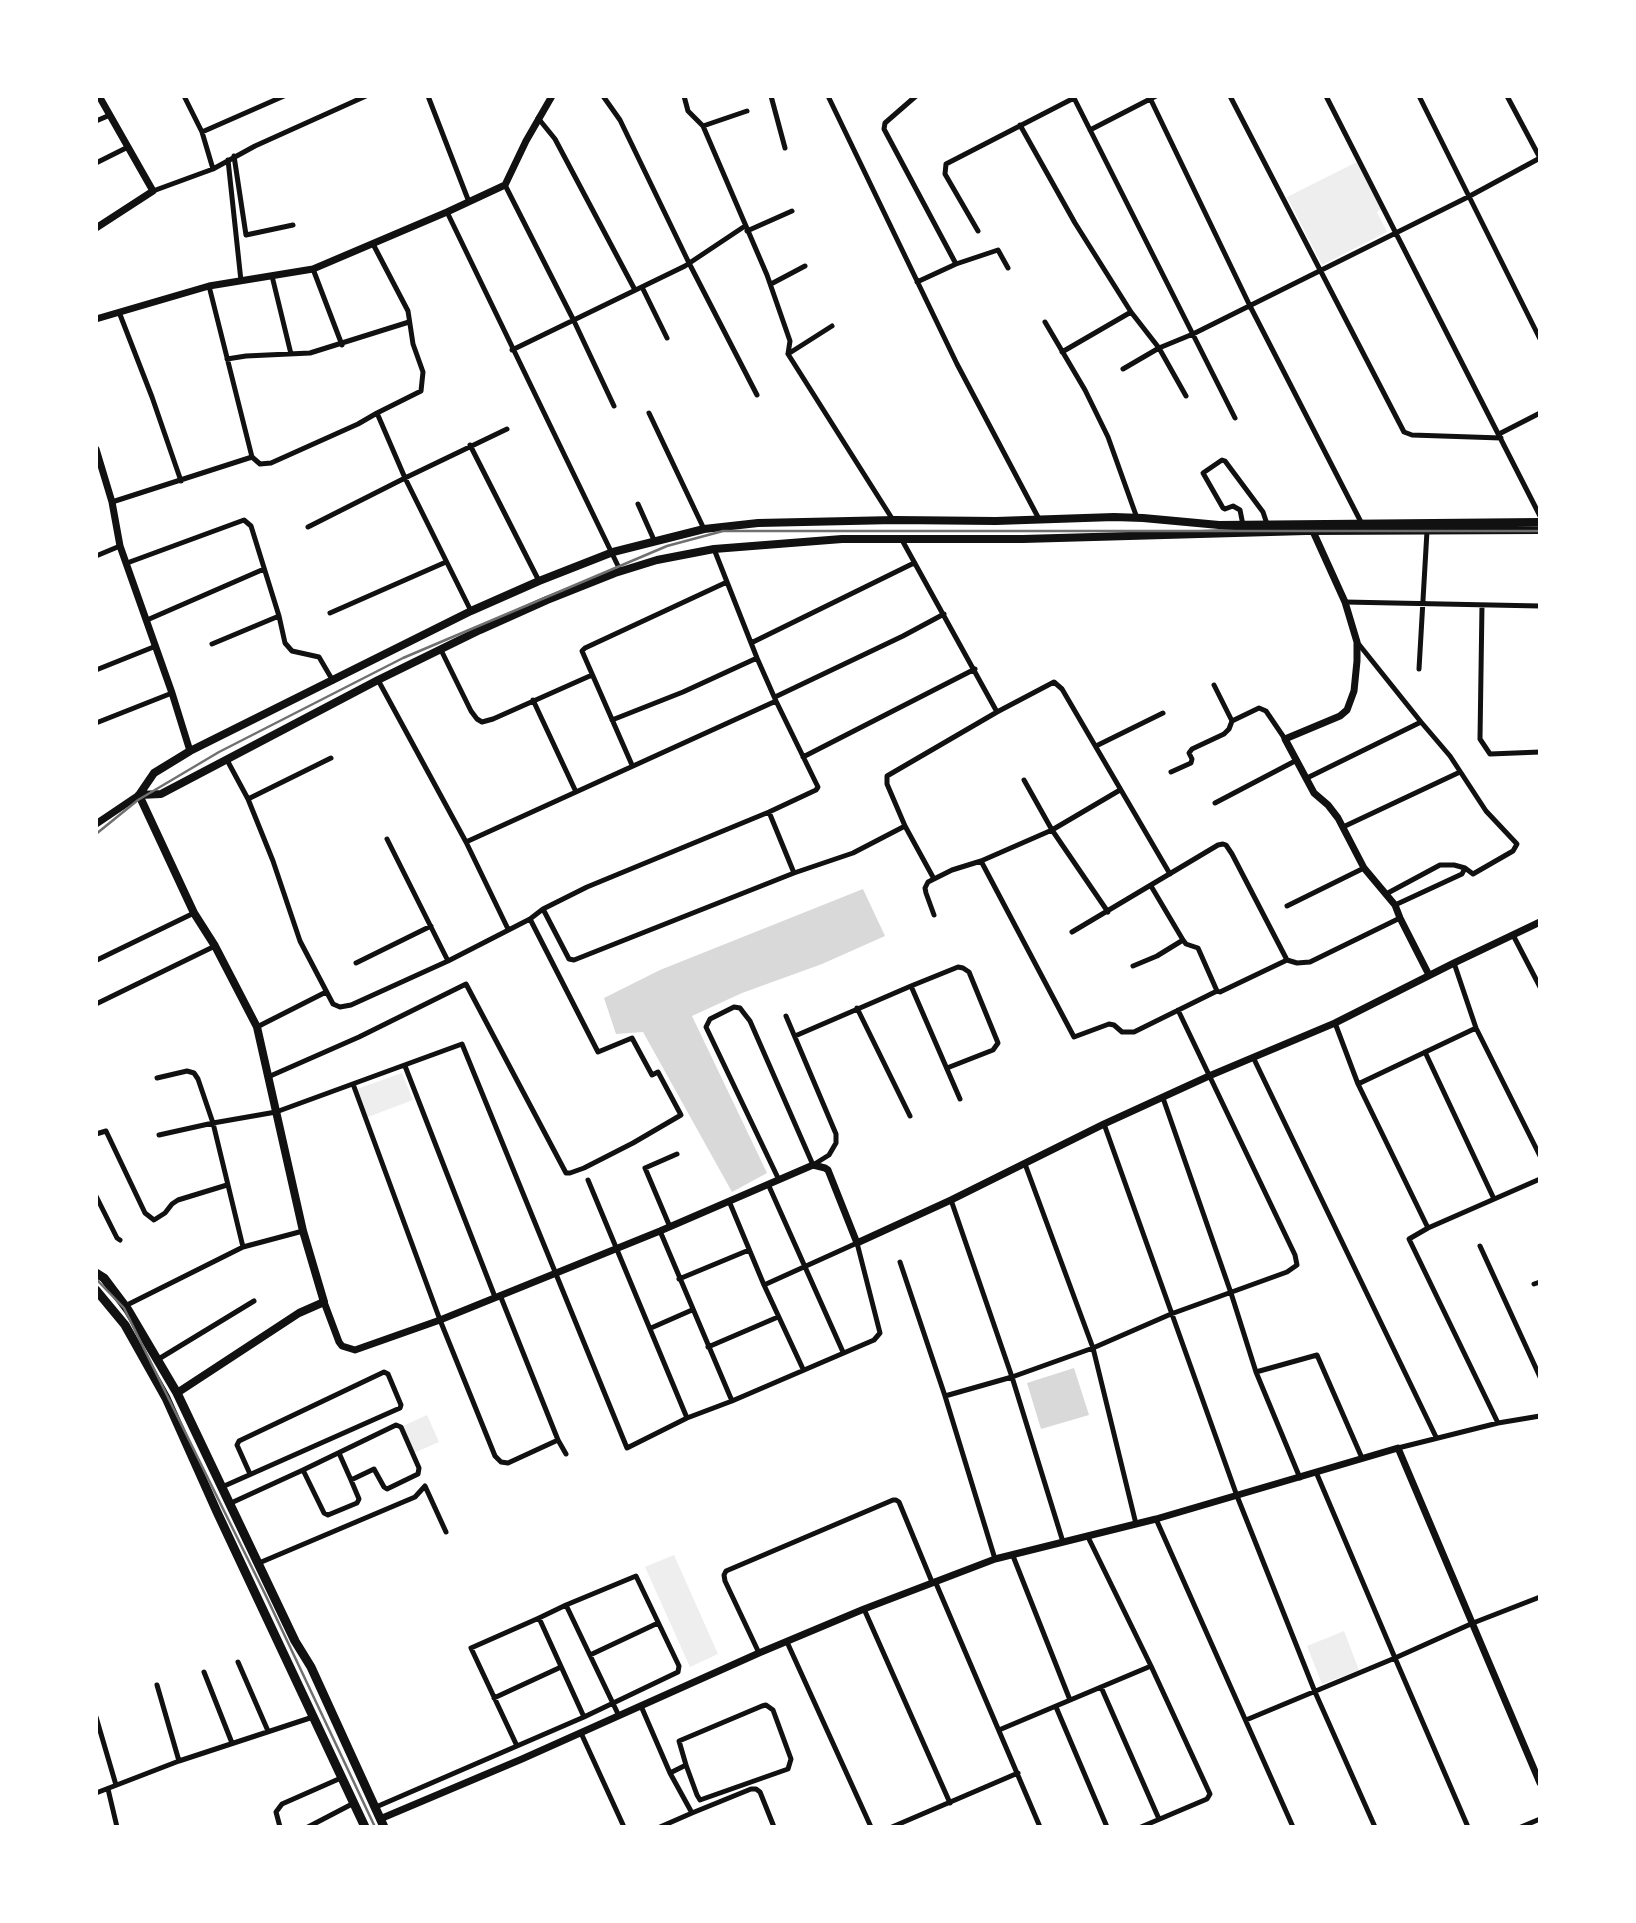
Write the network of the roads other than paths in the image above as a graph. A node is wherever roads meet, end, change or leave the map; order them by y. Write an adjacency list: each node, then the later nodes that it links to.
1 (99, 96): 19 (street)
2 (184, 96): 25 (street)
3 (284, 96): 25 (street)
4 (366, 96): 28 (street)
5 (428, 96): 36 (street)
6 (552, 96): 20 (street)
7 (603, 96): 45 (street)
8 (684, 96): 23 (street)
9 (771, 96): 27 (street)
10 (828, 96): 53 (street)
11 (916, 96): 46 (street)
12 (1230, 96): 50 (street)
13 (1326, 96): 43 (street)
14 (1419, 96): 35 (street)
15 (1507, 96): 29 (street)
16 (1074, 97): 22 (street); 24 (street)
17 (1152, 97): 24 (street); 58 (street)
18 (747, 111): 23 (street)
19 (110, 115): 21 (street); 26 (street)
20 (538, 118): 33 (street); 57 (street)
21 (96, 121)
22 (1020, 125): 42 (street); 60 (street)
23 (703, 126): 41 (street)
24 (1090, 130): 66 (street)
25 (202, 132): 32 (street)
26 (128, 147): 31 (street); 34 (street)
27 (785, 148)
28 (234, 156): 30 (street); 39 (street)
29 (1540, 158): 35 (street)
30 (228, 160): 32 (street); 52 (street)
31 (96, 163)
32 (213, 169): 34 (street)
33 (505, 185): 36 (street); 62 (street)
34 (153, 191): 40 (street)
35 (1468, 197): 43 (street); 68 (street)
36 (469, 202): 38 (street)
37 (792, 211): 41 (street)
38 (447, 212): 44 (street); 71 (street)
39 (293, 225)
40 (96, 228)
41 (746, 228): 45 (street); 54 (street)
42 (978, 231)
43 (1396, 232): 50 (street); 85 (street)
44 (373, 244): 49 (street); 63 (street)
45 (689, 263): 56 (street); 77 (street)
46 (956, 264): 48 (street); 53 (street)
47 (805, 266): 54 (street)
48 (1008, 268)
49 (313, 269): 51 (street); 69 (street)
50 (1321, 269): 58 (street); 85 (street)
51 (272, 276): 52 (street); 73 (street)
52 (241, 281): 55 (street)
53 (917, 282): 95 (street)
54 (771, 284): 74 (street)
55 (209, 286): 59 (street); 75 (street)
56 (642, 287): 57 (street); 67 (street)
57 (635, 290): 62 (street)
58 (1251, 306): 66 (street); 102 (street)
59 (119, 312): 61 (street); 90 (street)
60 (1131, 312): 70 (street); 72 (street)
61 (96, 319)
62 (574, 321): 71 (street); 79 (street)
63 (409, 322): 69 (street); 80 (street)
64 (1045, 322): 72 (street)
65 (831, 326): 74 (street)
66 (1193, 334): 70 (street); 83 (street)
67 (667, 338)
68 (1540, 339)
69 (342, 345): 73 (street)
70 (1159, 348): 76 (street); 78 (street)
71 (512, 350): 110 (street)
72 (1062, 352): 94 (street)
73 (291, 354): 75 (street)
74 (788, 354): 96 (street)
75 (227, 359): 88 (street)
76 (1123, 369)
77 (757, 395)
78 (1186, 396)
79 (614, 406)
80 (377, 413): 88 (street); 89 (street)
81 (649, 413): 103 (street)
82 (1540, 413): 85 (street)
83 (1235, 418)
84 (507, 429): 86 (street)
85 (1500, 436): 93 (street)
86 (470, 445): 89 (street); 117 (street)
87 (97, 453): 91 (street)
88 (252, 457): 90 (street)
89 (405, 478): 100 (street); 112 (street)
90 (181, 481): 91 (street)
91 (112, 502): 108 (street)
92 (638, 504): 106 (street)
93 (1540, 516)
94 (1137, 518): 95 (main road); 99 (main road)
95 (1039, 519): 96 (main road)
96 (893, 520): 103 (main road)
97 (1540, 522): 102 (main road)
98 (1266, 524): 99 (main road); 99 (street); 101 (main road)
99 (1243, 525)
100 (308, 527)
101 (1311, 527): 102 (main road); 107 (main road); 119 (street)
102 (1364, 528): 105 (main road)
103 (704, 529): 106 (main road)
104 (1540, 530): 105 (main road)
105 (1427, 531): 120 (street)
106 (654, 540): 110 (main road)
107 (902, 540): 109 (main road); 114 (street)
108 (120, 546): 111 (street); 113 (street)
109 (714, 549): 116 (main road); 118 (street)
110 (613, 552): 116 (street); 117 (main road)
111 (96, 556)
112 (446, 562): 123 (street); 124 (street)
113 (127, 563): 115 (street); 127 (street)
114 (914, 563): 125 (street); 129 (street)
115 (264, 569): 126 (street); 127 (street)
116 (621, 572): 132 (main road)
117 (539, 580): 123 (main road)
118 (727, 582): 129 (street); 137 (street)
119 (1345, 602): 120 (street); 128 (street)
120 (1422, 603): 121 (street); 135 (street)
121 (1482, 605): 122 (street); 153 (street)
122 (1540, 606)
123 (471, 611): 139 (main road)
124 (330, 613)
125 (944, 614): 134 (street); 142 (street)
126 (279, 616): 130 (street); 139 (street)
127 (147, 620): 131 (street)
128 (1357, 642): 148 (street); 150 (street)
129 (751, 643): 133 (street)
130 (212, 644)
131 (156, 646): 136 (street); 141 (street)
132 (441, 650): 138 (main road); 143 (street)
133 (757, 658): 142 (street); 146 (street)
134 (975, 669): 144 (street); 154 (street)
135 (1419, 669)
136 (96, 670)
137 (592, 675): 143 (street); 146 (street)
138 (378, 680): 156 (main road); 174 (street)
139 (333, 681): 152 (main road)
140 (1214, 685): 147 (street)
141 (172, 693): 149 (street); 152 (street)
142 (775, 699): 154 (street); 158 (street)
143 (533, 700): 164 (street)
144 (997, 712): 151 (street); 170 (street)
145 (1163, 713): 151 (street)
146 (612, 720): 158 (street)
147 (1231, 721): 150 (street); 159 (street)
148 (1421, 722): 160 (street); 161 (street)
149 (96, 723)
150 (1285, 739): 157 (street)
151 (1096, 746): 163 (street)
152 (190, 751): 165 (main road)
153 (1540, 752)
154 (803, 757): 168 (street)
155 (331, 758): 166 (street)
156 (227, 760): 165 (main road); 166 (street)
157 (1297, 760): 161 (street); 167 (street)
158 (632, 765): 164 (street)
159 (1171, 772)
160 (1460, 772): 171 (street); 176 (street)
161 (1307, 778): 171 (street)
162 (1024, 780): 172 (street)
163 (1120, 790): 172 (street); 179 (street)
164 (576, 792): 174 (street)
165 (139, 795): 169 (street); 187 (main road)
166 (248, 799): 208 (street)
167 (1214, 803)
168 (769, 812): 178 (street); 185 (street)
169 (96, 824)
170 (905, 826): 178 (street); 180 (street)
171 (1343, 828): 177 (street)
172 (1052, 830): 175 (street); 186 (street)
173 (387, 839): 192 (street)
174 (466, 842): 193 (street)
175 (981, 862): 180 (street); 211 (street)
176 (1465, 868): 182 (street); 183 (street)
177 (1364, 869): 182 (street); 184 (street)
178 (794, 873): 185 (street)
179 (1170, 874): 181 (street); 199 (street)
180 (934, 879): 188 (street)
181 (1151, 886): 186 (street); 196 (street)
182 (1386, 894): 183 (street)
183 (1395, 905): 189 (street)
184 (1287, 906)
185 (543, 909): 190 (street)
186 (1108, 912): 194 (street)
187 (194, 913): 197 (main road); 198 (street)
188 (934, 915)
189 (1400, 918): 199 (street); 204 (street)
190 (530, 919): 193 (street); 222 (street)
191 (1540, 922): 195 (street)
192 (431, 926): 200 (street); 201 (street)
193 (508, 929): 200 (street)
194 (1072, 932)
195 (1513, 934): 202 (street); 206 (street)
196 (1183, 940): 203 (street); 207 (street)
197 (215, 946): 209 (street); 214 (main road)
198 (97, 960)
199 (1287, 960): 207 (street)
200 (448, 961): 208 (street)
201 (356, 963)
202 (1454, 963): 204 (street); 215 (street)
203 (1133, 966)
204 (1429, 975): 213 (street)
205 (911, 986): 210 (street); 220 (street); 220 (street)
206 (1540, 987)
207 (1217, 991): 211 (street)
208 (326, 992): 214 (street)
209 (96, 1004)
210 (858, 1009): 216 (street); 229 (street)
211 (1178, 1010): 221 (street)
212 (786, 1016): 216 (street)
213 (1335, 1023): 218 (street); 225 (street)
214 (257, 1027): 222 (main road)
215 (1476, 1028): 217 (street); 235 (street)
216 (795, 1037): 236 (street)
217 (1425, 1052): 225 (street); 244 (street)
218 (1253, 1057): 221 (street); 288 (street)
219 (405, 1066): 224 (street); 259 (street); 265 (street)
220 (947, 1068): 227 (street)
221 (1209, 1076): 226 (street); 264 (street)
222 (268, 1077): 228 (main road)
223 (157, 1078): 230 (street)
224 (353, 1084): 228 (street); 272 (street)
225 (1359, 1084): 248 (street)
226 (1163, 1098): 231 (street); 264 (street)
227 (960, 1099)
228 (276, 1112): 230 (street); 249 (main road)
229 (910, 1116)
230 (213, 1123): 233 (street); 242 (street)
231 (1104, 1124): 237 (street); 270 (street)
232 (96, 1134): 242 (street)
233 (159, 1135)
234 (677, 1154): 247 (street)
235 (1540, 1156)
236 (811, 1162): 238 (street); 238 (street); 252 (street)
237 (1025, 1164): 245 (street); 275 (street)
238 (778, 1176): 241 (street)
239 (1540, 1179): 244 (street)
240 (588, 1180): 255 (street)
241 (768, 1184): 246 (street); 258 (street)
242 (227, 1185): 254 (street)
243 (96, 1196): 251 (street)
244 (1494, 1199): 248 (street)
245 (951, 1200): 252 (street); 280 (street)
246 (729, 1201): 247 (street); 256 (street)
247 (670, 1227): 250 (street)
248 (1428, 1228): 287 (street)
249 (303, 1231): 254 (street); 267 (main road)
250 (660, 1231): 255 (street); 261 (street)
251 (120, 1240)
252 (857, 1243): 258 (street); 276 (street)
253 (1480, 1246): 281 (street)
254 (243, 1247): 268 (street)
255 (617, 1248): 259 (street); 273 (street)
256 (749, 1250): 261 (street); 262 (street)
257 (900, 1262): 283 (street)
258 (804, 1268): 262 (street); 276 (street)
259 (555, 1273): 265 (street); 286 (street)
260 (99, 1278): 268 (main road)
261 (679, 1279): 269 (street)
262 (764, 1285): 271 (street)
263 (96, 1290): 336 (main road)
264 (1231, 1293): 270 (street); 279 (street)
265 (498, 1296): 272 (street); 289 (street)
266 (254, 1301): 277 (street)
267 (324, 1302): 272 (street); 282 (main road)
268 (125, 1306): 277 (main road)
269 (692, 1310): 273 (street); 274 (street)
270 (1171, 1314): 275 (street); 300 (street)
271 (779, 1317): 274 (street); 278 (street)
272 (440, 1320): 289 (street)
273 (650, 1328): 286 (street)
274 (708, 1347): 284 (street)
275 (1093, 1348): 280 (street); 303 (street)
276 (843, 1352): 278 (street)
277 (157, 1360): 282 (main road)
278 (803, 1369): 284 (street)
279 (1256, 1371): 293 (street); 297 (street)
280 (1012, 1377): 283 (street); 306 (street)
281 (1540, 1377)
282 (177, 1393): 299 (main road)
283 (945, 1396): 308 (street)
284 (732, 1401): 286 (street)
285 (1540, 1416): 287 (street)
286 (687, 1418)
287 (1498, 1423): 288 (street)
288 (1436, 1437): 290 (street)
289 (558, 1440): 292 (street)
290 (1398, 1448): 293 (street); 317 (street)
291 (339, 1453): 294 (street); 298 (street); 298 (street)
292 (565, 1454)
293 (1362, 1458): 295 (street)
294 (303, 1470): 298 (street); 301 (street)
295 (1317, 1472): 297 (street); 321 (street)
296 (250, 1474): 296 (street); 299 (street)
297 (1300, 1478): 300 (street)
298 (351, 1480)
299 (222, 1487): 301 (main road)
300 (1237, 1496): 302 (street); 328 (street)
301 (231, 1503): 309 (main road)
302 (1156, 1519): 303 (street); 338 (street)
303 (1136, 1524): 305 (street)
304 (446, 1532): 309 (street)
305 (1088, 1537): 306 (street); 323 (street)
306 (1063, 1542): 307 (street)
307 (1013, 1556): 308 (street); 330 (street)
308 (995, 1559): 310 (street)
309 (259, 1563): 355 (main road)
310 (934, 1582): 314 (street); 319 (street); 339 (street)
311 (1538, 1598): 313 (street); 317 (street)
312 (566, 1605): 315 (street); 316 (street); 320 (street)
313 (1540, 1606)
314 (864, 1609): 318 (street); 353 (street)
315 (540, 1618): 324 (street); 329 (street)
316 (658, 1623): 320 (street); 331 (street)
317 (1473, 1623): 321 (street); 349 (street)
318 (787, 1642): 319 (street); 367 (street)
319 (759, 1653): 332 (street)
320 (590, 1656): 331 (street)
321 (1395, 1658): 328 (street); 374 (street)
322 (237, 1662): 340 (street)
323 (1151, 1666): 327 (street); 357 (street)
324 (561, 1667): 329 (street); 337 (street)
325 (204, 1672): 342 (street)
326 (157, 1685): 344 (street)
327 (1101, 1687): 330 (street); 357 (street)
328 (1315, 1692): 338 (street); 373 (street)
329 (494, 1698): 343 (street)
330 (1069, 1700): 333 (street)
331 (613, 1703): 334 (street); 337 (street)
332 (641, 1706): 334 (street); 346 (street)
333 (1056, 1707): 339 (street); 370 (street)
334 (619, 1716): 341 (street)
335 (96, 1717): 350 (street)
336 (313, 1717): 340 (street); 348 (main road)
337 (584, 1717): 343 (street)
338 (1246, 1720): 372 (street)
339 (999, 1730): 347 (street)
340 (268, 1731): 342 (street)
341 (582, 1733): 359 (street); 364 (street)
342 (232, 1743): 344 (street)
343 (517, 1746): 355 (street)
344 (178, 1761): 350 (street)
345 (686, 1765): 345 (street); 346 (street)
346 (670, 1773): 356 (street)
347 (1018, 1773): 353 (street); 369 (street)
348 (338, 1779): 354 (main road); 361 (street)
349 (1540, 1783)
350 (116, 1786): 351 (street)
351 (108, 1789): 352 (street); 360 (street)
352 (96, 1793)
353 (950, 1803): 368 (street)
354 (349, 1805): 362 (street); 363 (main road)
355 (376, 1807): 359 (main road)
356 (692, 1813): 365 (street); 366 (street)
357 (1159, 1819): 371 (street)
358 (1540, 1819): 375 (street)
359 (382, 1823)
360 (117, 1827)
361 (280, 1827)
362 (307, 1827)
363 (365, 1827)
364 (624, 1827)
365 (660, 1827)
366 (774, 1827)
367 (871, 1827)
368 (892, 1827)
369 (1040, 1827)
370 (1107, 1827)
371 (1141, 1827)
372 (1293, 1827)
373 (1375, 1827)
374 (1468, 1827)
375 (1521, 1827)

